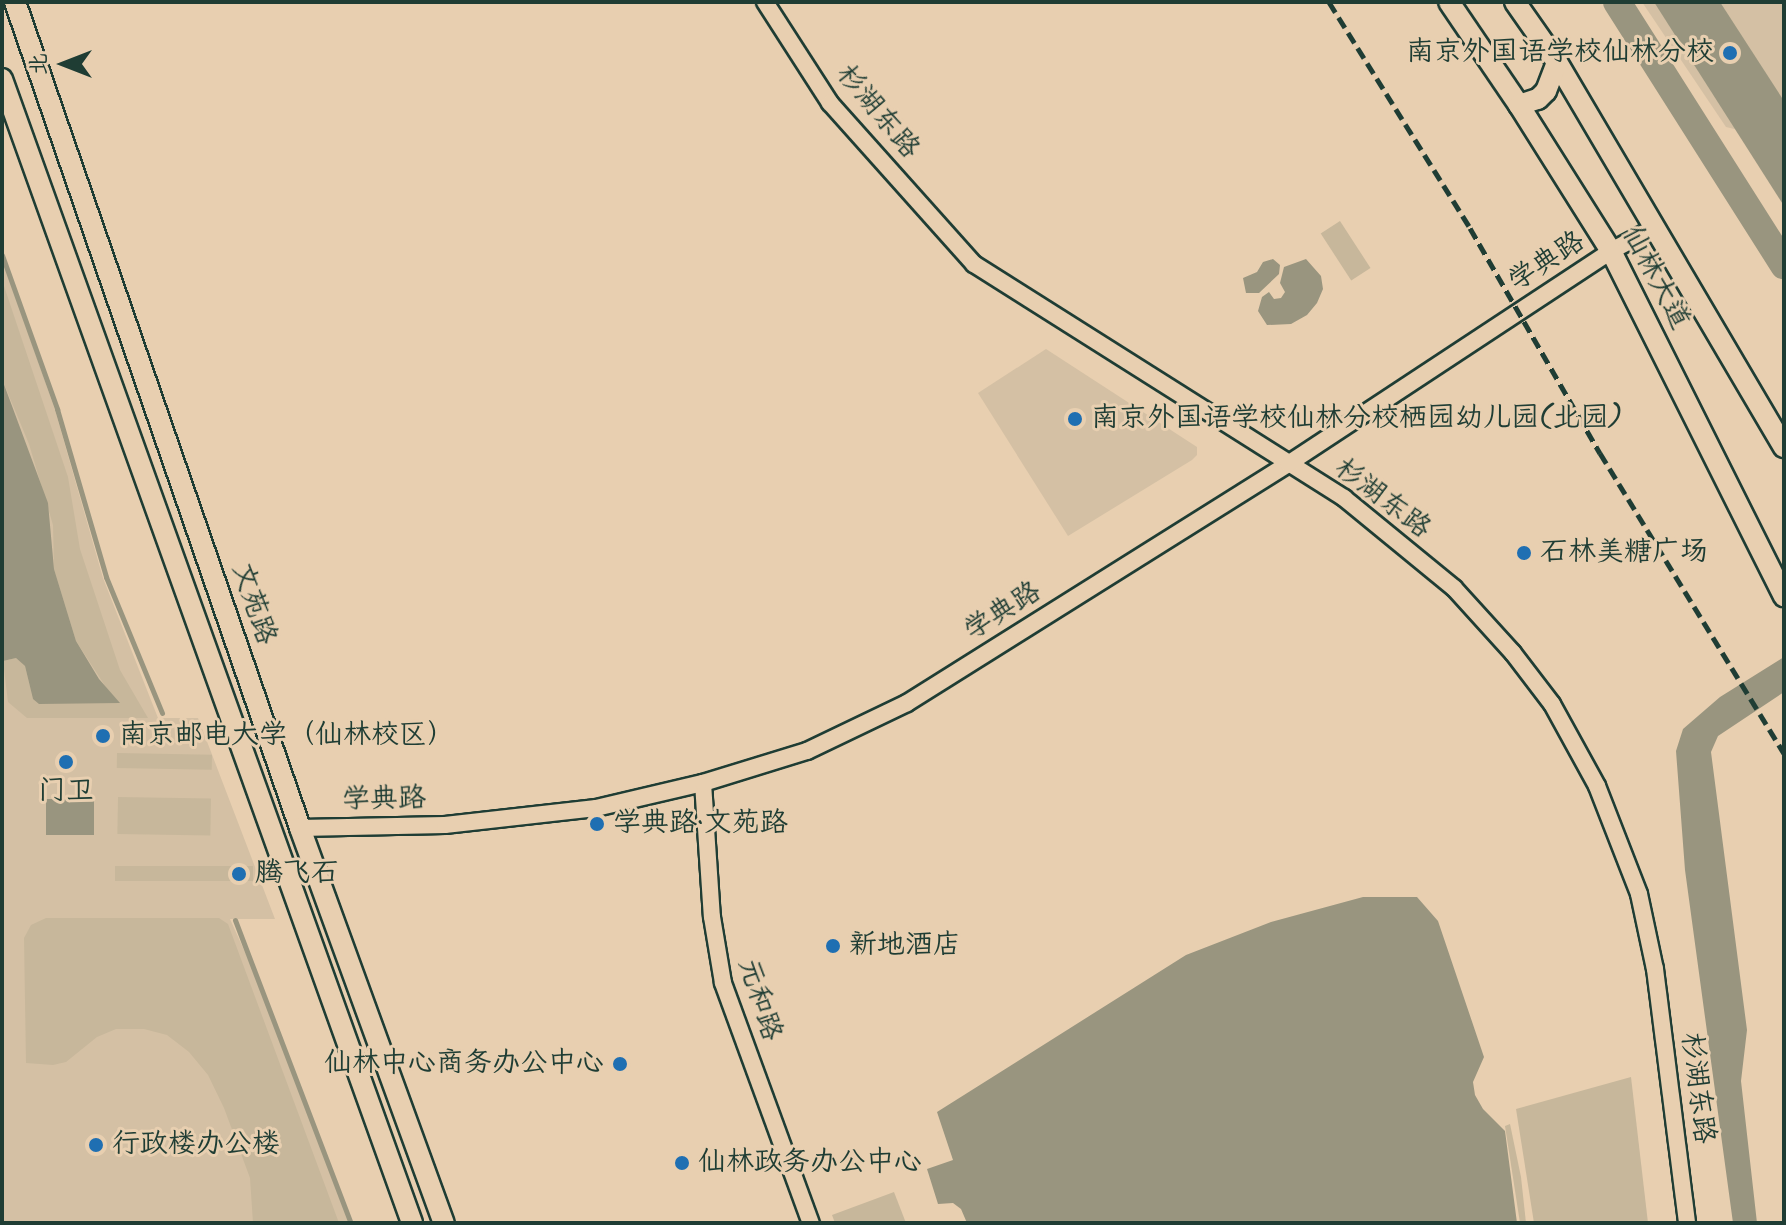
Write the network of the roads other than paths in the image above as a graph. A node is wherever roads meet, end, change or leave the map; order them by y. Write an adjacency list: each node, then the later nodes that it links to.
1 (15, 2): 14 (main road, 文苑路)
2 (765, 2): 11 (street, 杉湖东路)
3 (1449, 2): 7 (main road, 仙林大道)
4 (1515, 2): 5 (main road, 仙林大道)
5 (1557, 62): 7 (main road); 8 (main road, 仙林大道)
6 (2, 79): 15 (main road)
7 (1519, 105): 9 (main road, 仙林大道)
8 (1654, 228): 9 (street, 学典路); 10 (main road, 仙林大道)
9 (1611, 251): 11 (street, 学典路); 12 (main road, 仙林大道)
10 (1784, 447)
11 (1288, 464): 13 (street, 学典路); 18 (street, 杉湖东路)
12 (1784, 596)
13 (703, 783): 14 (street, 学典路); 17 (street, 元和路)
14 (300, 828): 16 (main road, 文苑路)
15 (412, 1223)
16 (444, 1223)
17 (811, 1223)
18 (1687, 1223)

